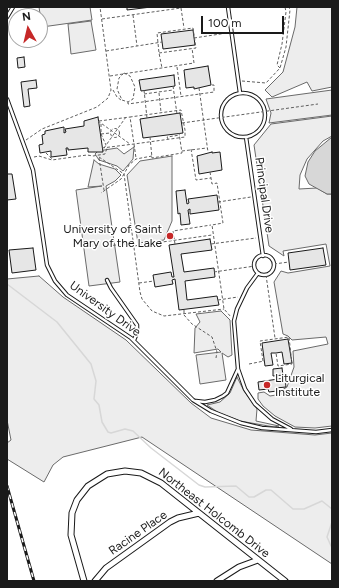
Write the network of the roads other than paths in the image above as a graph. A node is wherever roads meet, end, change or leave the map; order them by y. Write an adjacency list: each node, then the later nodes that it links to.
1 (13, 7): 3 (lane)
2 (228, 7): 4 (lane)
3 (7, 17)
4 (240, 93): 6 (lane); 6 (lane)
5 (7, 99): 10 (lane, University Drive)
6 (246, 137): 7 (lane, Principal Drive)
7 (263, 256): 8 (lane); 8 (lane)
8 (258, 273): 11 (lane)
9 (107, 280): 10 (lane)
10 (134, 340): 12 (lane, University Drive)
11 (238, 369): 12 (lane); 13 (lane)
12 (193, 400): 13 (lane, University Drive)
13 (293, 430): 14 (lane, University Drive)
14 (332, 430)
15 (199, 514): 16 (street, Northeast Holcomb Drive); 17 (street, Northeast Holcomb Drive); 18 (street, Racine Place)
16 (258, 560): 19 (street); 20 (street, Northeast Holcomb Drive)
17 (84, 581)
18 (95, 581)
19 (217, 581)
20 (285, 581)

